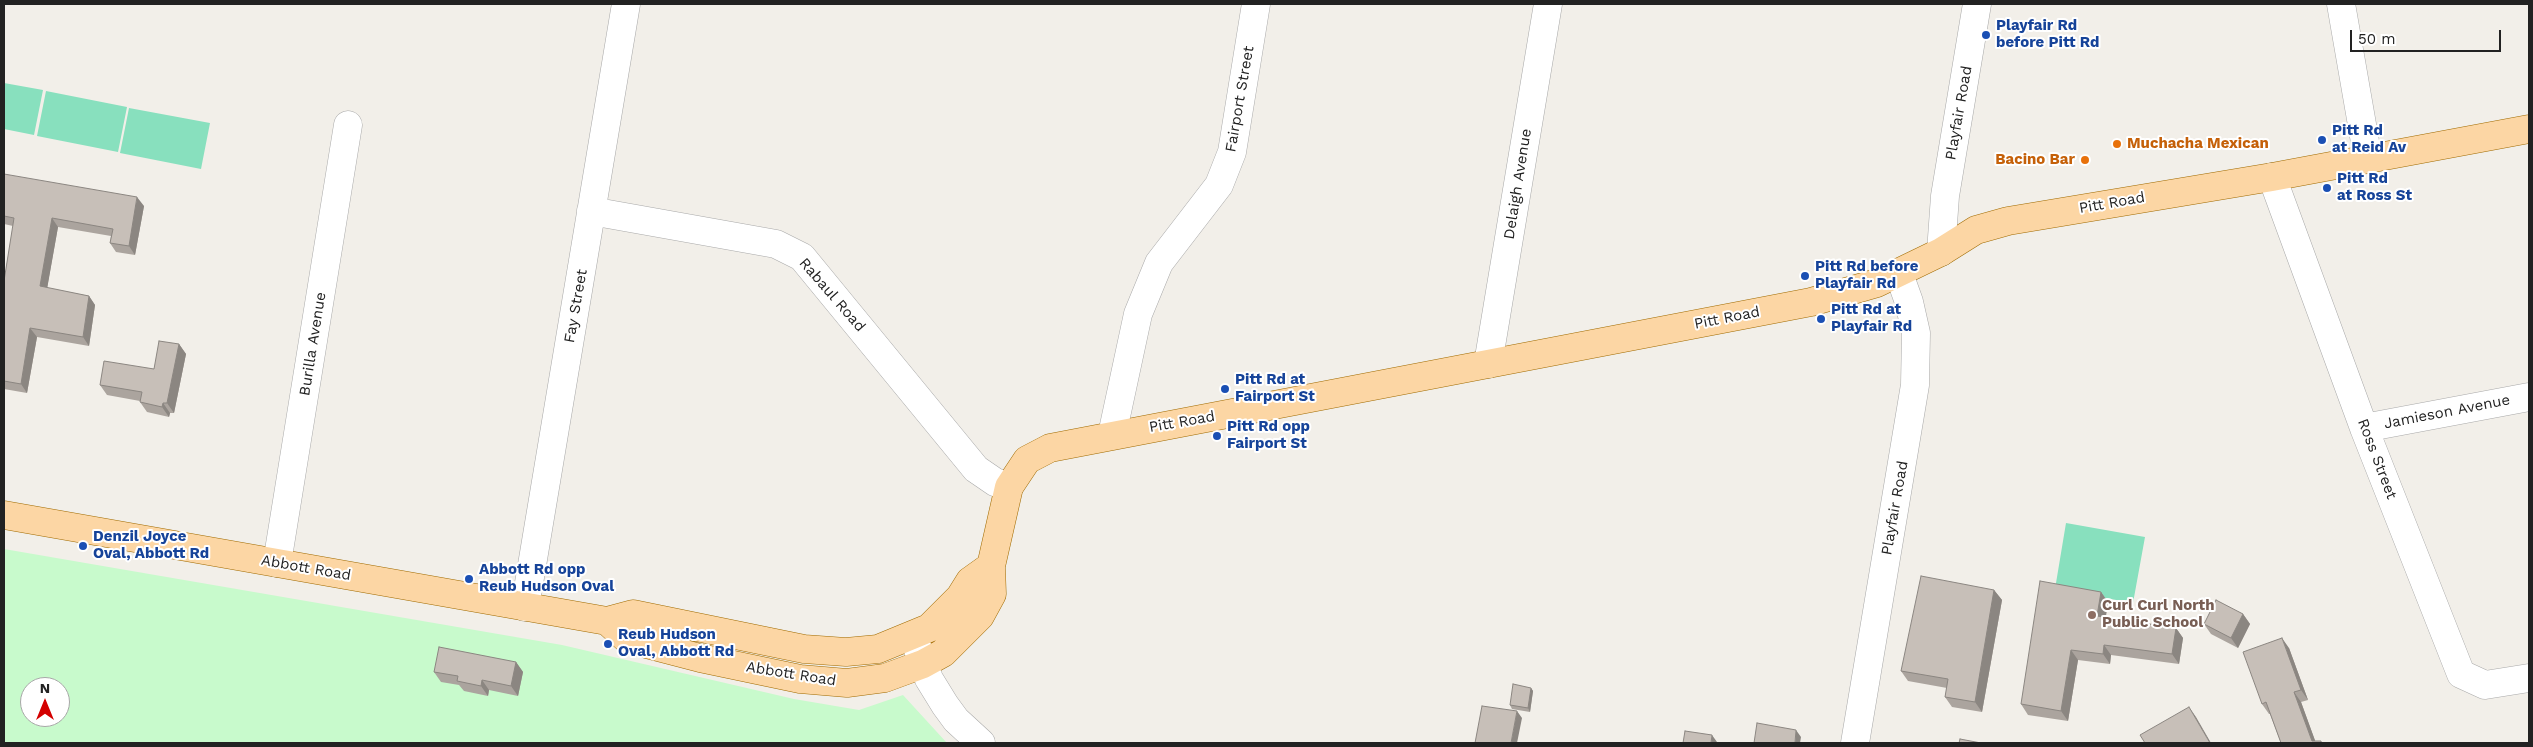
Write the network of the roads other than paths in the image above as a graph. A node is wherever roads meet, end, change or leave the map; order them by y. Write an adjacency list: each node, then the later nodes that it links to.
1 (626, 4): 10 (street, Fay Street)
2 (1256, 4): 16 (street, Fairport Street)
3 (1548, 4): 13 (street, Delaigh Avenue)
4 (1977, 4): 11 (street, Playfair Road)
5 (2340, 4): 8 (street)
6 (348, 125): 19 (street, Burilla Avenue)
7 (2529, 129): 8 (main road, Pitt Road)
8 (2368, 159): 9 (main road, Pitt Road)
9 (2272, 176): 11 (main road, Pitt Road); 15 (street, Ross Street)
10 (592, 212): 17 (street, Rabaul Road); 21 (street, Fay Street)
11 (1941, 252): 12 (main road, Pitt Road)
12 (1899, 274): 13 (main road, Pitt Road); 27 (street, Playfair Road)
13 (1488, 364): 16 (main road, Pitt Road)
14 (2529, 397): 15 (street, Jamieson Avenue)
15 (2364, 428): 25 (street, Ross Street)
16 (1112, 435): 17 (main road, Pitt Road)
17 (1009, 487): 20 (main road, Pitt Road)
18 (4, 515): 19 (main road, Abbott Road)
19 (277, 563): 21 (main road, Abbott Road)
20 (991, 566): 23 (main road); 24 (main road, Pitt Road)
21 (525, 607): 22 (main road, Abbott Road)
22 (608, 621): 23 (main road, Abbott Road); 24 (main road, Abbott Road)
23 (912, 636): 24 (street)
24 (923, 664): 26 (street)
25 (2529, 678)
26 (981, 743)
27 (1855, 743)

